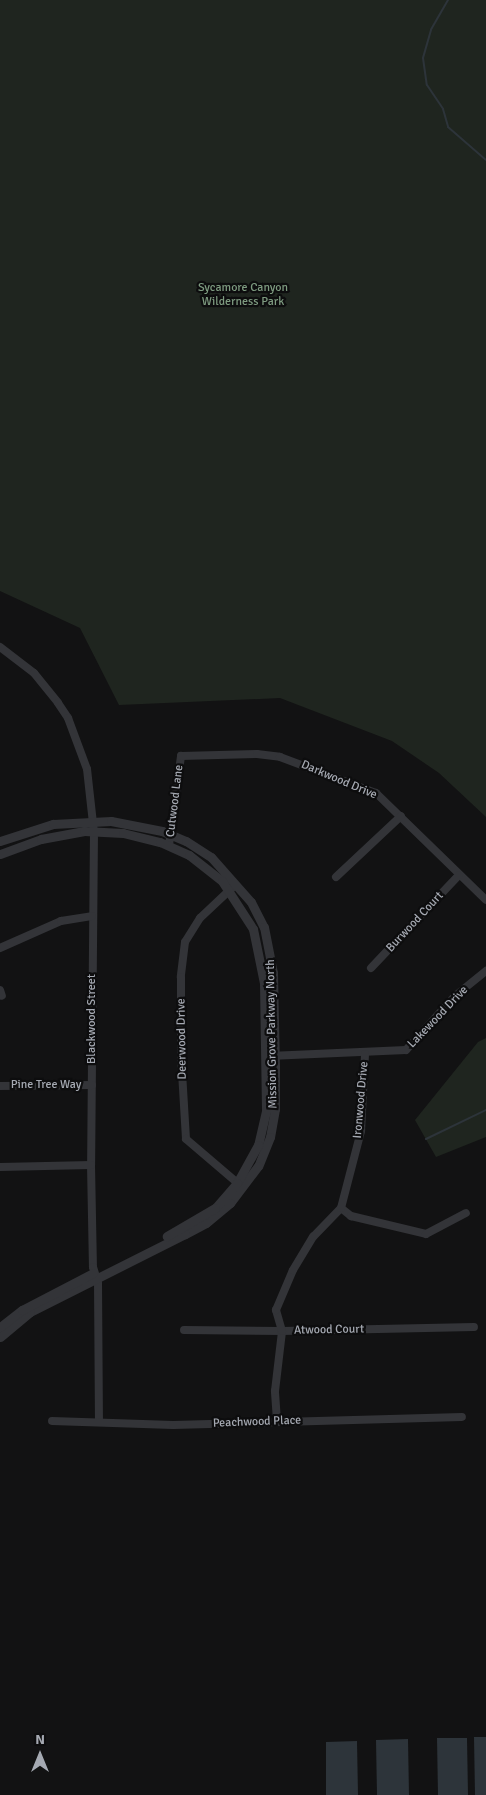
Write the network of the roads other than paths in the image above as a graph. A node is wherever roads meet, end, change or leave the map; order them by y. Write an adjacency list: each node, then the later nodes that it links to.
1 (0, 647): 4 (street, Blackwood Street)
2 (181, 756): 3 (street, Darkwood Drive); 6 (street, Cutwood Lane)
3 (401, 816): 9 (street, Darkwood Drive); 10 (street)
4 (93, 821): 5 (street, Blackwood Street); 6 (street, Mission Grove Parkway North); 7 (street, Mission Grove Parkway North)
5 (94, 832): 6 (street, Mission Grove Parkway North); 8 (street, Mission Grove Parkway North); 13 (street, Blackwood Street)
6 (171, 840): 11 (street, Mission Grove Parkway North)
7 (0, 841)
8 (0, 854)
9 (458, 876): 12 (street, Darkwood Drive); 15 (street, Burwood Court)
10 (336, 877)
11 (233, 887): 18 (street, Mission Grove Parkway North); 23 (street, Deerwood Drive)
12 (486, 900)
13 (92, 916): 14 (street); 19 (street, Blackwood Street)
14 (0, 948)
15 (372, 968)
16 (486, 971): 17 (street, Lakewood Drive)
17 (365, 1054): 18 (street, Lakewood Drive); 24 (street, Ironwood Drive)
18 (270, 1056): 23 (street, Mission Grove Parkway North)
19 (92, 1085): 20 (street, Pine Tree Way); 21 (street, Blackwood Street)
20 (0, 1086)
21 (91, 1165): 22 (street); 26 (street, Blackwood Street)
22 (0, 1167)
23 (240, 1185): 26 (street, Mission Grove Parkway North)
24 (341, 1208): 25 (street); 30 (street, Ironwood Drive)
25 (466, 1213)
26 (96, 1275): 27 (street, Mission Grove Parkway North); 31 (street, Mission Grove Parkway North); 35 (street, Blackwood Street)
27 (0, 1327)
28 (474, 1327): 30 (street, Atwood Court)
29 (184, 1330): 30 (street, Atwood Court)
30 (282, 1331): 34 (street, Ironwood Drive)
31 (0, 1337)
32 (462, 1417): 34 (street, Peachwood Place)
33 (52, 1421): 35 (street, Peachwood Place)
34 (277, 1421): 35 (street, Peachwood Place)
35 (99, 1422)

